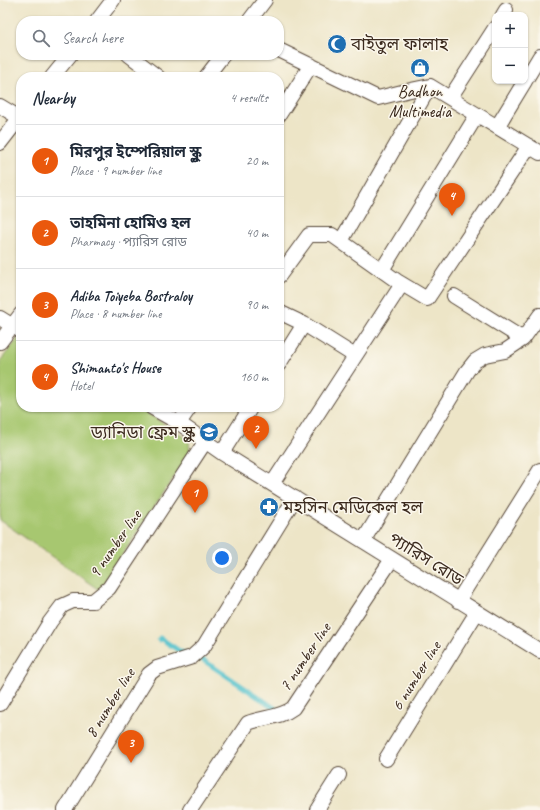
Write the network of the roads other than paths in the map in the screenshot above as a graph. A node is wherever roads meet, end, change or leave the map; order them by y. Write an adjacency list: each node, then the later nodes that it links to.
1 (113, 0): 3 (street)
2 (265, 0): 4 (street)
3 (101, 16)
4 (253, 16)
5 (492, 33): 18 (street)
6 (284, 52): 11 (street)
7 (540, 56): 15 (street)
8 (66, 60): 12 (street)
9 (136, 60): 13 (street)
10 (219, 60): 14 (street)
11 (311, 65): 17 (street); 20 (street)
12 (56, 72)
13 (151, 72)
14 (210, 72)
15 (528, 76)
16 (523, 84): 24 (street)
17 (430, 86): 18 (street); 27 (street)
18 (450, 98): 22 (street)
19 (0, 106): 21 (street)
20 (284, 107)
21 (16, 115)
22 (478, 115): 24 (street); 29 (street)
23 (16, 122): 25 (street)
24 (497, 127): 26 (street)
25 (0, 143)
26 (535, 150): 30 (street)
27 (341, 241): 28 (street); 29 (street)
28 (284, 269)
29 (382, 270): 30 (street)
30 (402, 284): 39 (street)
31 (454, 296): 36 (street)
32 (284, 314): 34 (street)
33 (540, 315): 36 (street)
34 (304, 324): 38 (street); 39 (street)
35 (11, 325): 37 (street)
36 (523, 339): 49 (street)
37 (0, 342)
38 (284, 356)
39 (355, 356): 47 (street)
40 (159, 412): 43 (street, প্যারিস রোড)
41 (187, 412): 43 (street)
42 (249, 412): 45 (street)
43 (179, 424): 44 (street, প্যারিস রোড)
44 (206, 442): 45 (street, প্যারিস রোড); 54 (street, 9 number line)
45 (222, 453): 47 (street, প্যারিস রোড)
46 (540, 470): 51 (street)
47 (272, 484): 48 (street, প্যারিস রোড)
48 (295, 498): 49 (street, প্যারিস রোড); 57 (street, 8 number line)
49 (363, 541): 50 (street, প্যারিস রোড)
50 (392, 559): 51 (street, প্যারিস রোড); 58 (street, 7 number line)
51 (458, 601): 52 (street, প্যারিস রোড)
52 (477, 612): 53 (street, প্যারিস রোড); 55 (street, 6 number line)
53 (540, 651)
54 (0, 704)
55 (386, 759)
56 (339, 775): 59 (street)
57 (65, 810)
58 (190, 810)
59 (317, 810)

